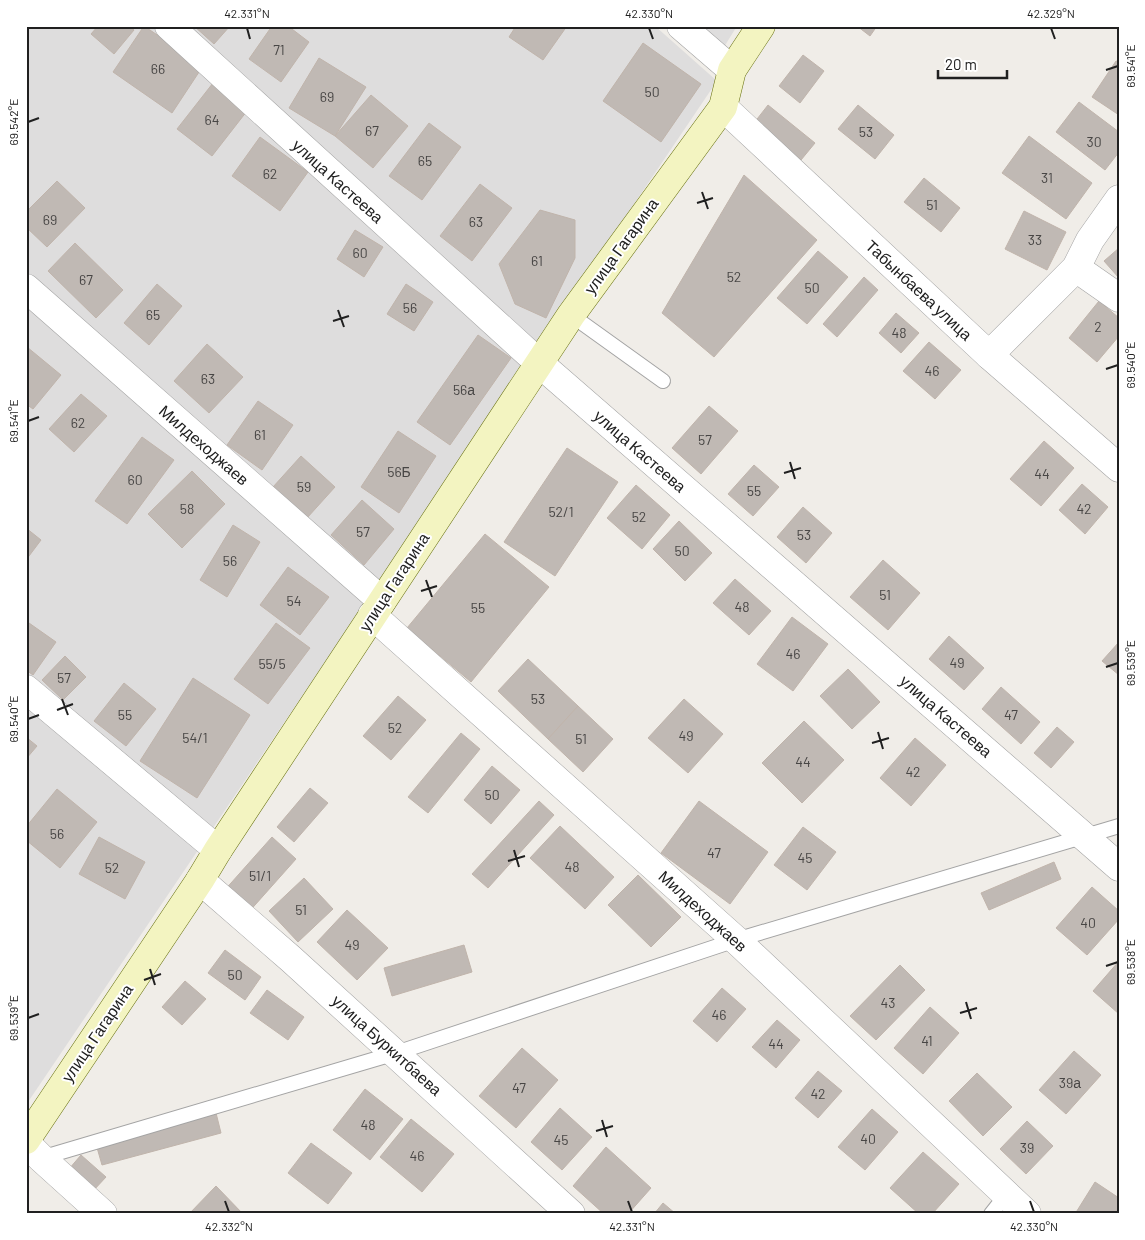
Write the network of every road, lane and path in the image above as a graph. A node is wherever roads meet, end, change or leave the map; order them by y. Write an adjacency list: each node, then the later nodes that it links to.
1 (169, 26): 12 (street, улица Кастеева)
2 (681, 26): 4 (street)
3 (761, 26): 4 (main road, улица Гагарина)
4 (732, 70): 5 (main road, улица Гагарина)
5 (723, 107): 10 (main road, улица Гагарина); 11 (street, Табынбаева улица)
6 (1119, 199): 7 (street)
7 (1076, 268): 9 (street); 11 (street)
8 (26, 288): 15 (street, Милдеходжаев)
9 (1119, 298)
10 (571, 315): 12 (main road, улица Гагарина); 13 (lane)
11 (989, 355): 14 (street, Табынбаева улица)
12 (539, 364): 15 (main road, улица Гагарина); 18 (street, улица Кастеева)
13 (663, 381)
14 (1119, 468)
15 (377, 608): 19 (main road, улица Гагарина); 22 (street, Милдеходжаев)
16 (26, 689): 19 (street)
17 (1119, 826): 18 (lane)
18 (1086, 836): 20 (street, улица Кастеева); 22 (lane)
19 (218, 850): 21 (main road, улица Гагарина)
20 (1119, 867)
21 (200, 880): 23 (street, улица Буркитбаева); 24 (main road, улица Гагарина)
22 (736, 940): 23 (lane); 25 (street, Милдеходжаев)
23 (396, 1053): 24 (lane); 27 (street, улица Буркитбаева)
24 (32, 1134): 26 (street)
25 (998, 1204): 28 (street, Милдеходжаев)
26 (103, 1214)
27 (571, 1214)
28 (1027, 1214)

